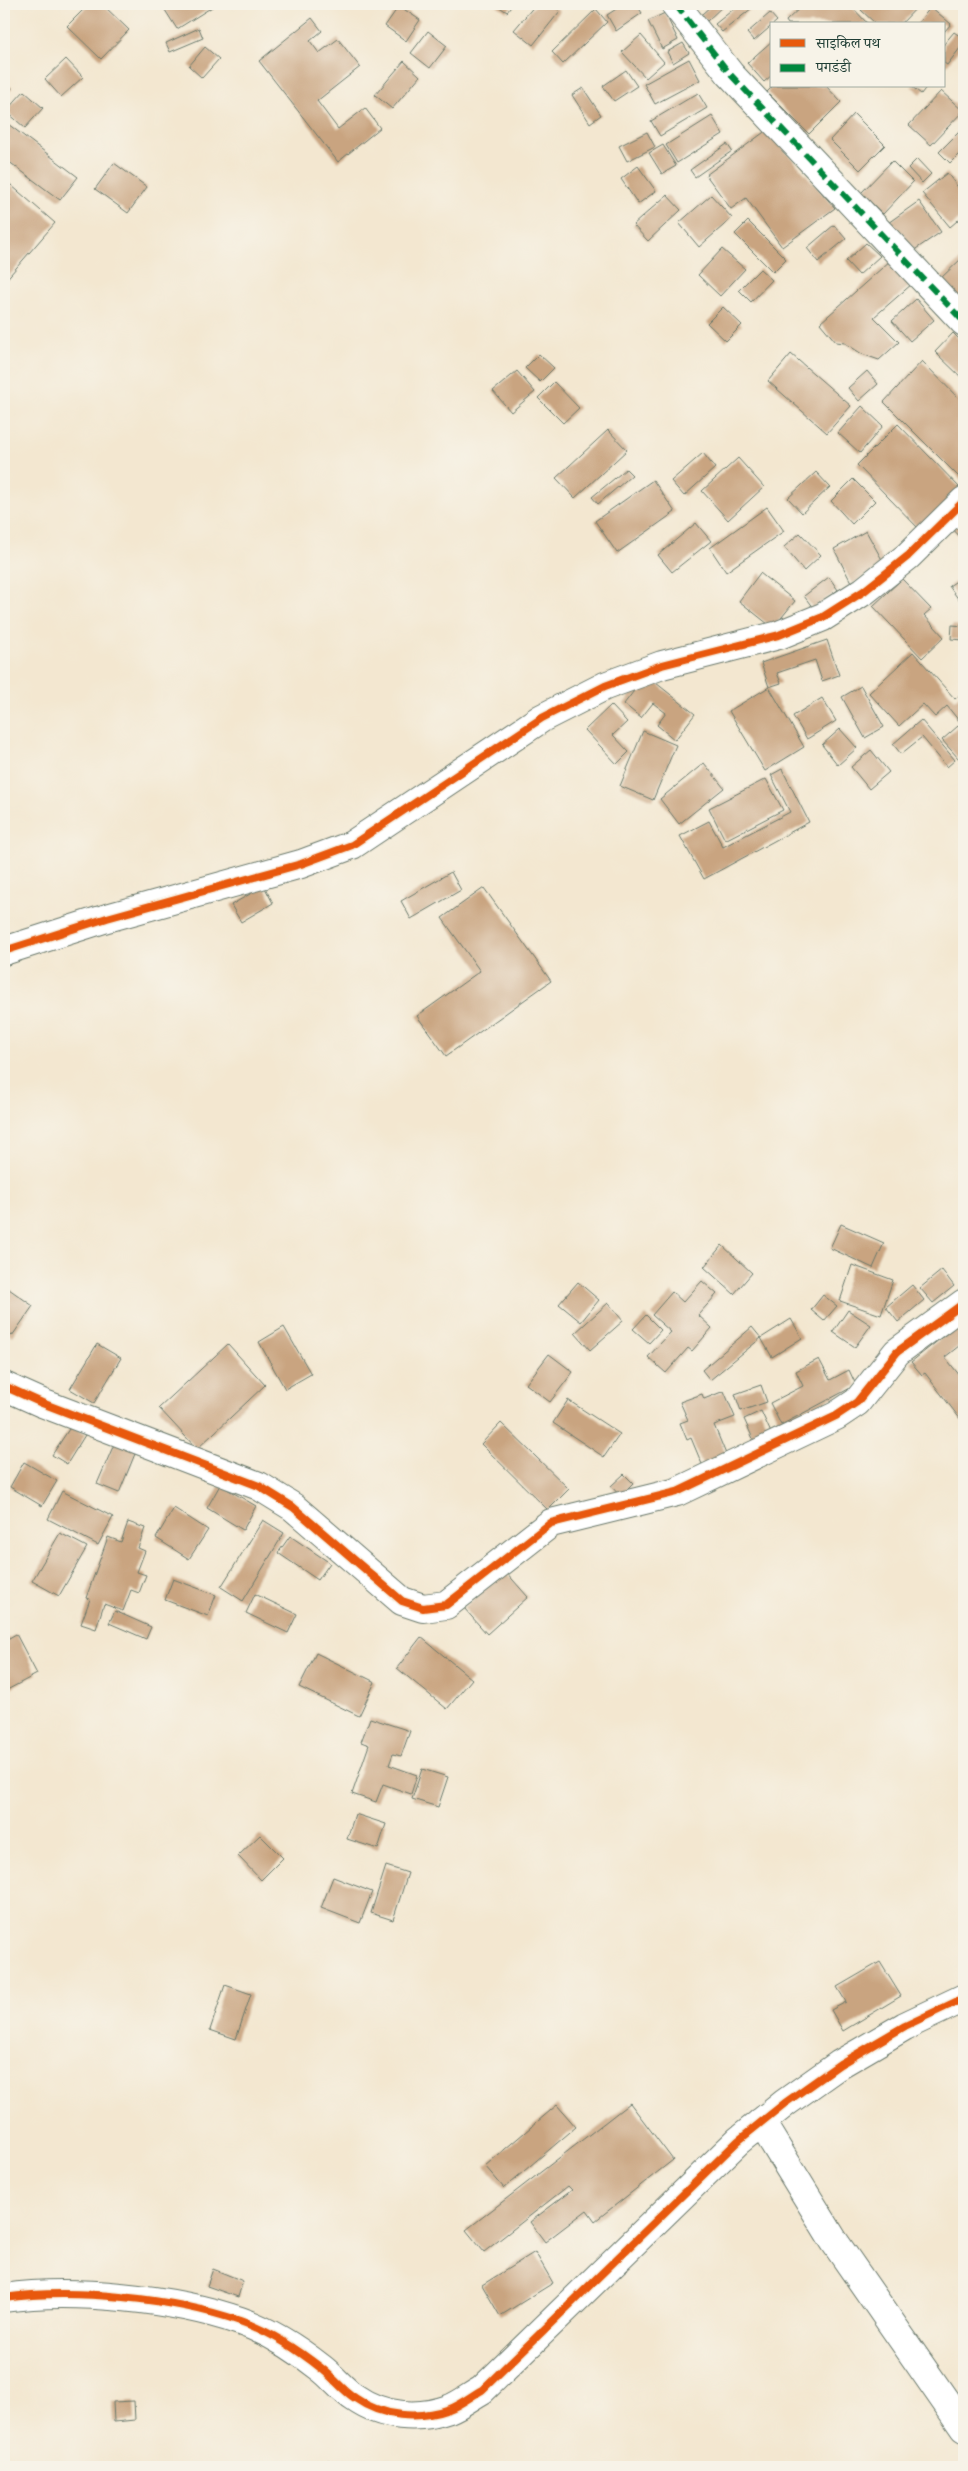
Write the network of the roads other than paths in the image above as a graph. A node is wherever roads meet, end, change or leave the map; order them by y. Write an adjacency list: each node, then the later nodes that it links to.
1 (675, 4): 2 (street)
2 (964, 322)
3 (964, 501): 4 (street)
4 (4, 951)
5 (964, 1303): 6 (street)
6 (4, 1386)
7 (964, 1998): 8 (street)
8 (761, 2122): 9 (street); 10 (street)
9 (4, 2298)
10 (964, 2428)

